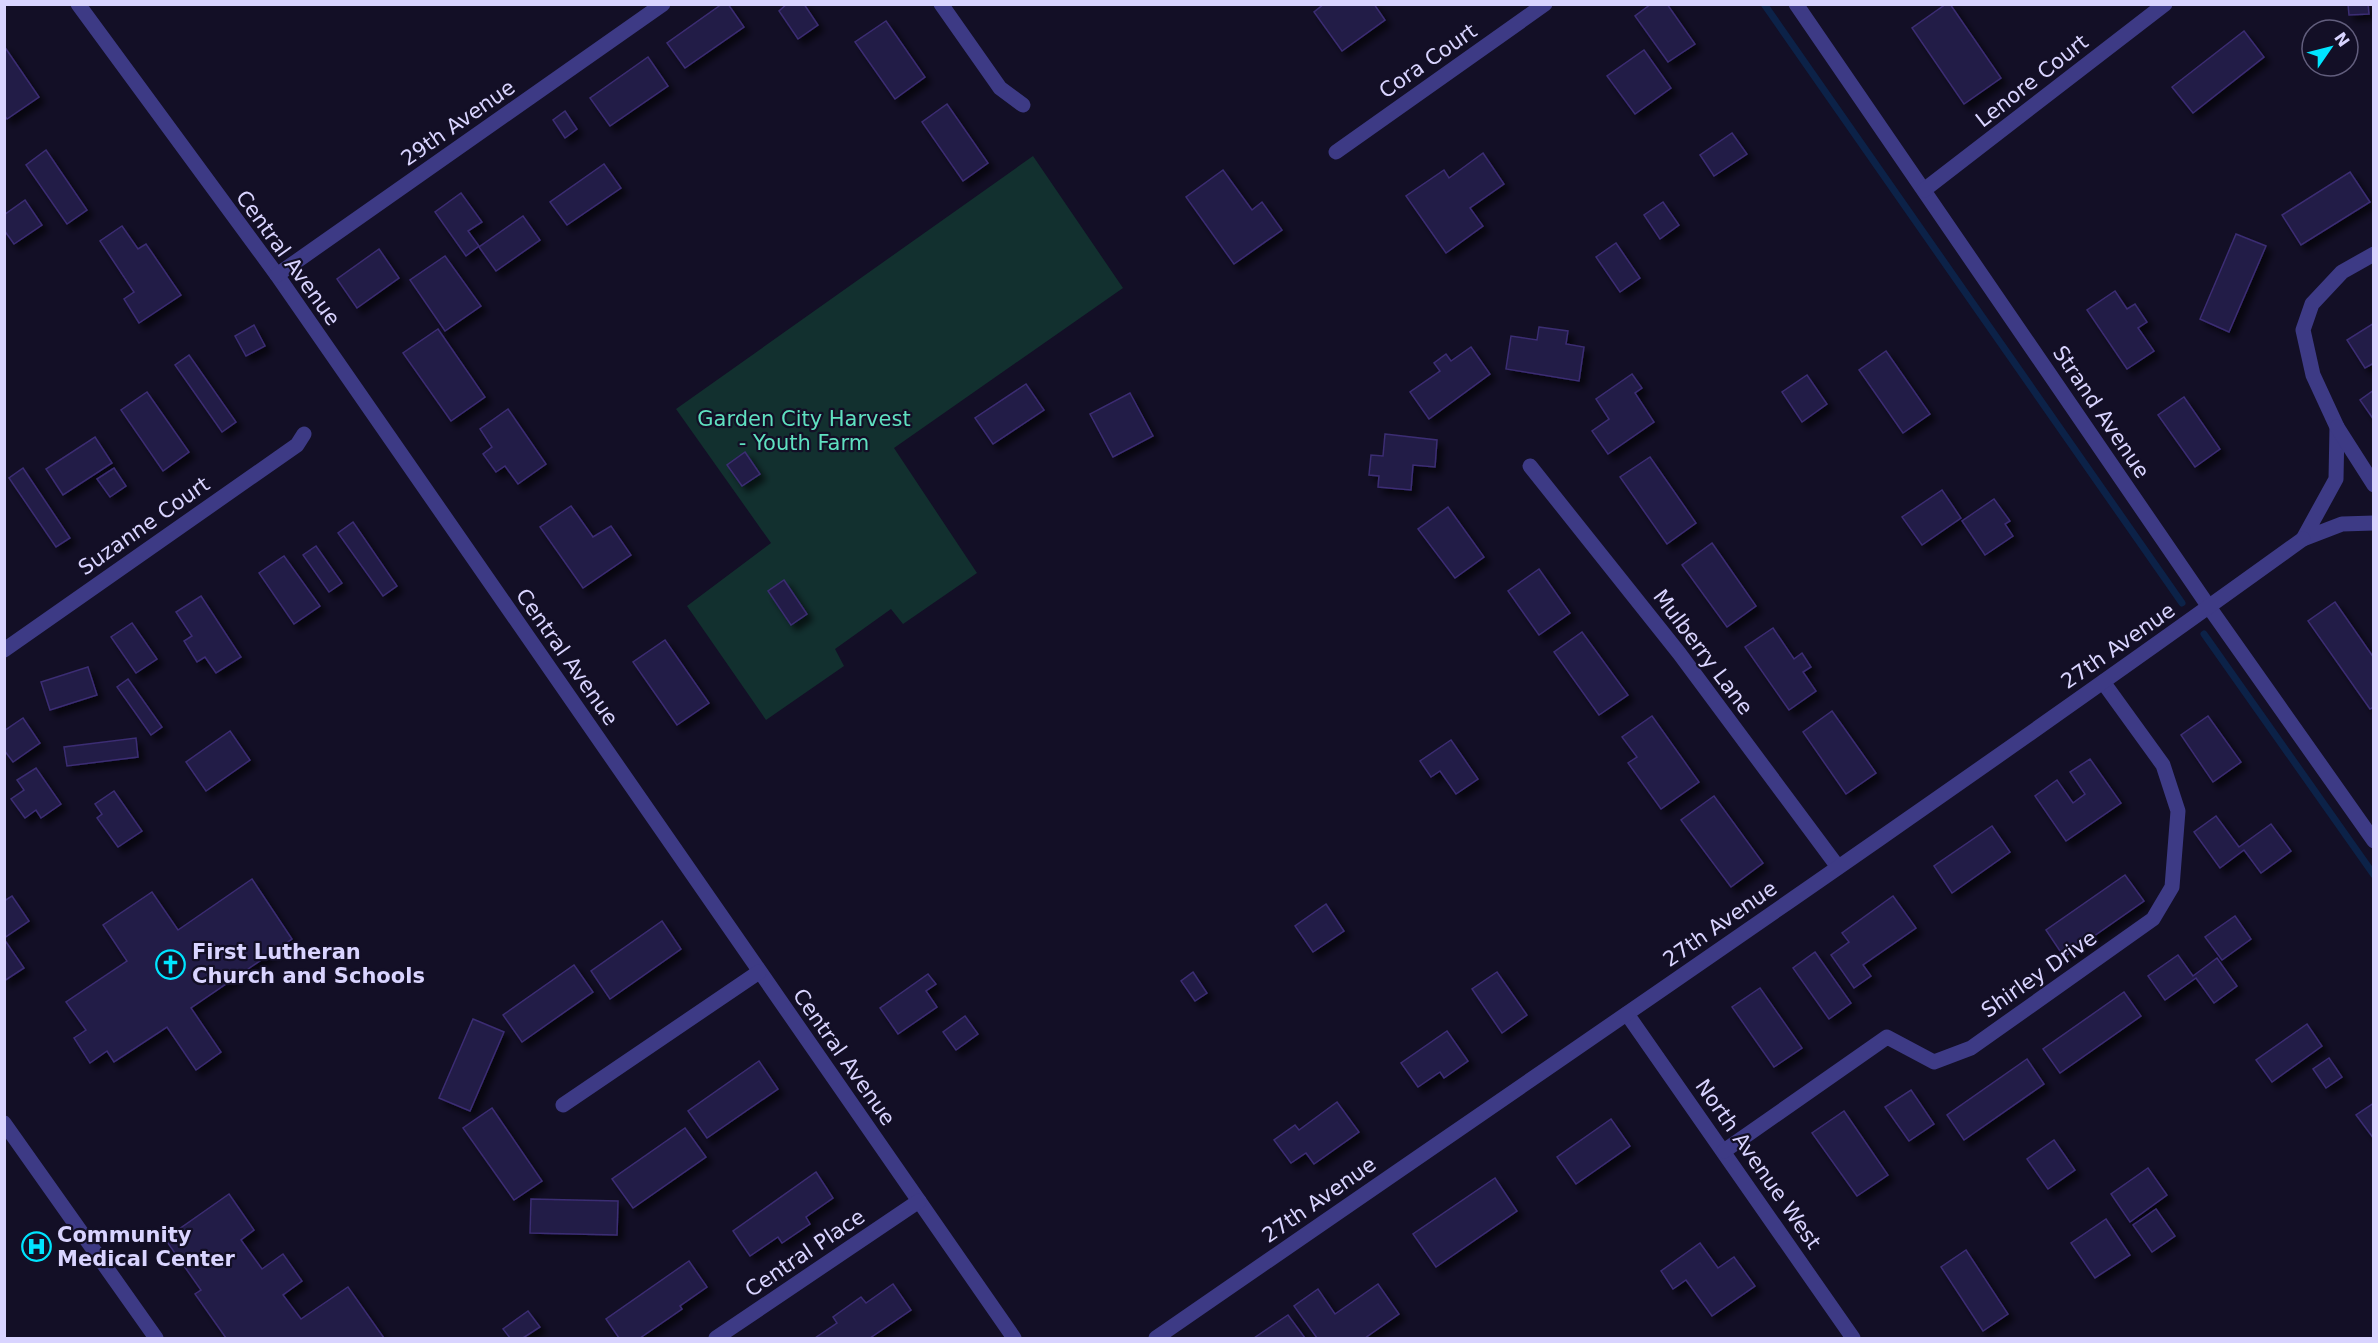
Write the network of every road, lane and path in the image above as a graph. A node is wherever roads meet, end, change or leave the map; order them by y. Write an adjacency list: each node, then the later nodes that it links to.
1 (78, 4): 11 (street, Central Avenue)
2 (663, 4): 11 (street, 29th Avenue)
3 (941, 4): 7 (street)
4 (1545, 4): 8 (street, Cora Court)
5 (1796, 4): 9 (street, Strand Avenue)
6 (2165, 4): 9 (street, Lenore Court)
7 (1023, 105)
8 (1336, 152)
9 (1924, 190): 18 (street, Strand Avenue)
10 (2373, 254): 12 (street, 27th Avenue)
11 (277, 275): 23 (street, Central Avenue)
12 (2337, 427): 15 (street, 27th Avenue); 17 (street, 27th Avenue)
13 (304, 434): 19 (street, Suzanne Court)
14 (1530, 466): 22 (street, Mulberry Lane)
15 (2373, 485)
16 (2373, 523): 17 (street, 27th Avenue)
17 (2303, 539): 18 (street, 27th Avenue)
18 (2209, 607): 20 (street, 27th Avenue); 21 (street, Strand Avenue)
19 (4, 650)
20 (2103, 682): 22 (street, 27th Avenue); 27 (street, Shirley Drive)
21 (2373, 841)
22 (1838, 867): 24 (street, 27th Avenue)
23 (759, 972): 25 (street); 28 (street, Central Avenue)
24 (1627, 1014): 27 (street, North Avenue West); 32 (street, 27th Avenue)
25 (563, 1105)
26 (4, 1124): 29 (street)
27 (1724, 1152): 33 (street, North Avenue West)
28 (919, 1202): 30 (street, Central Place); 31 (street, Central Avenue)
29 (156, 1338)
30 (716, 1338)
31 (1014, 1338)
32 (1156, 1338)
33 (1853, 1338)

